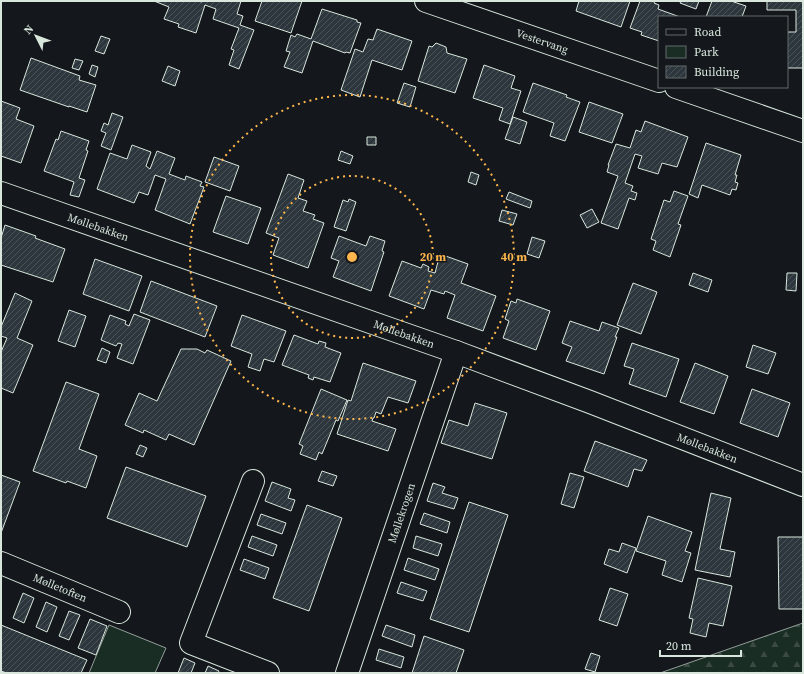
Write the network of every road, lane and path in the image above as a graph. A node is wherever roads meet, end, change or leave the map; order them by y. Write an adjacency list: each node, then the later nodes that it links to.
1 (426, 1): 2 (street, Vestervang)
2 (658, 81)
3 (679, 88): 4 (street)
4 (803, 131)
5 (1, 193): 6 (street, Møllebakken)
6 (456, 352): 8 (street, Møllebakken); 12 (street, Møllekrogen)
7 (253, 481): 11 (street)
8 (803, 485)
9 (1, 563): 10 (street, Mølletoften)
10 (119, 612)
11 (268, 673)
12 (347, 673)

